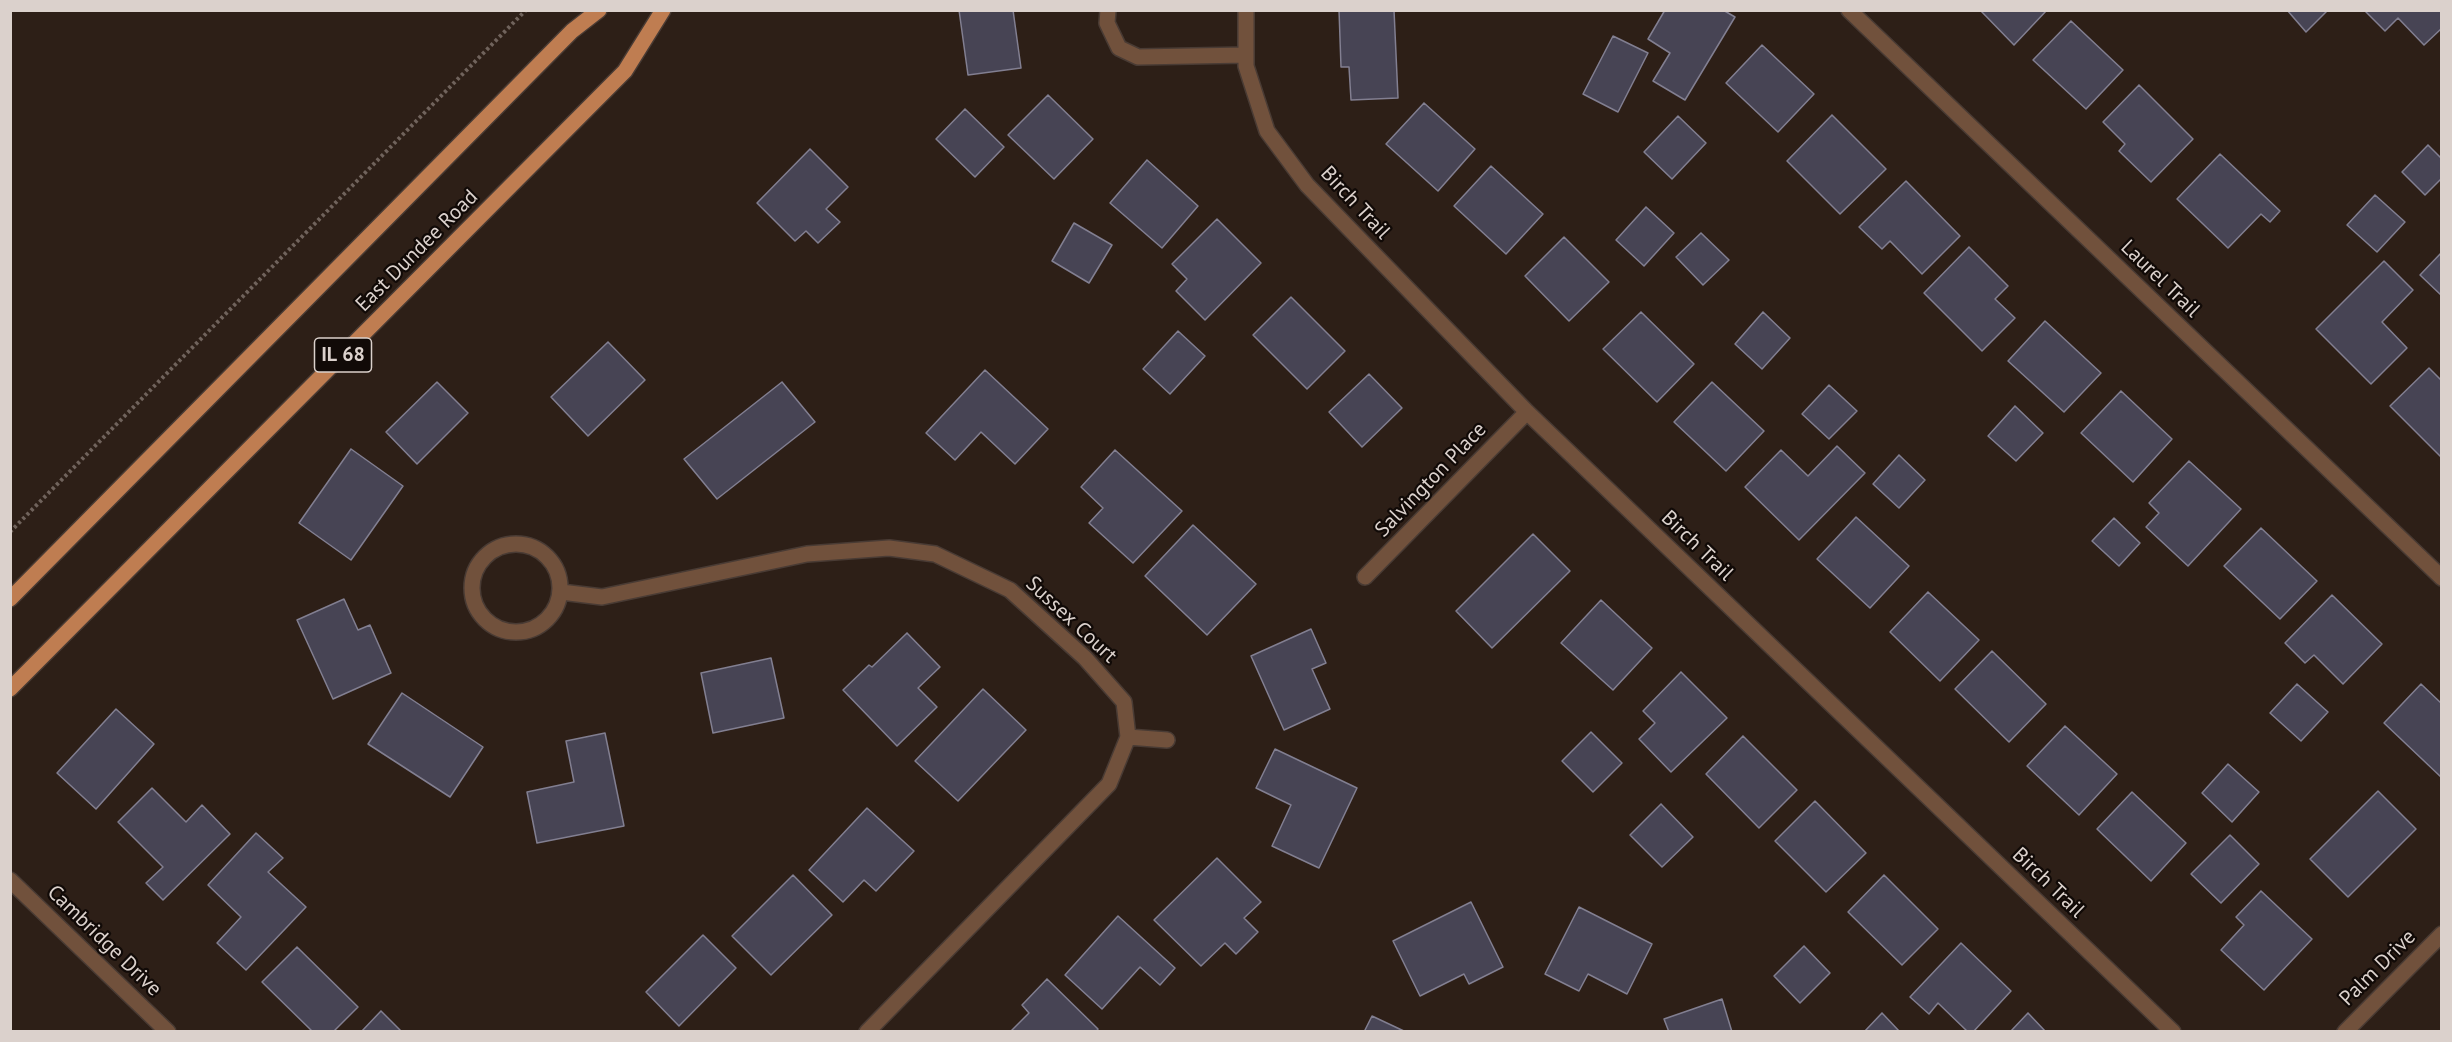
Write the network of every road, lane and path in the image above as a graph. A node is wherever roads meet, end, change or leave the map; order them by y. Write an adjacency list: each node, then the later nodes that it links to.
1 (526, 10): 9 (path)
2 (599, 10): 13 (main road, East Dundee Road)
3 (663, 10): 14 (main road, East Dundee Road / IL 68)
4 (1107, 10): 7 (street)
5 (1246, 10): 7 (street, Birch Trail)
6 (1849, 10): 11 (street, Laurel Trail)
7 (1246, 55): 8 (street, Birch Trail)
8 (1527, 412): 10 (street, Salvington Place); 21 (street, Birch Trail)
9 (10, 532)
10 (1365, 577)
11 (2442, 578)
12 (561, 592): 12 (street); 15 (street, Sussex Court)
13 (10, 599)
14 (10, 689)
15 (1128, 737): 16 (street); 20 (street, Sussex Court)
16 (1167, 740)
17 (10, 880): 19 (street, Cambridge Drive)
18 (2442, 934): 22 (street, Palm Drive)
19 (168, 1032)
20 (867, 1032)
21 (2173, 1032)
22 (2345, 1032)

